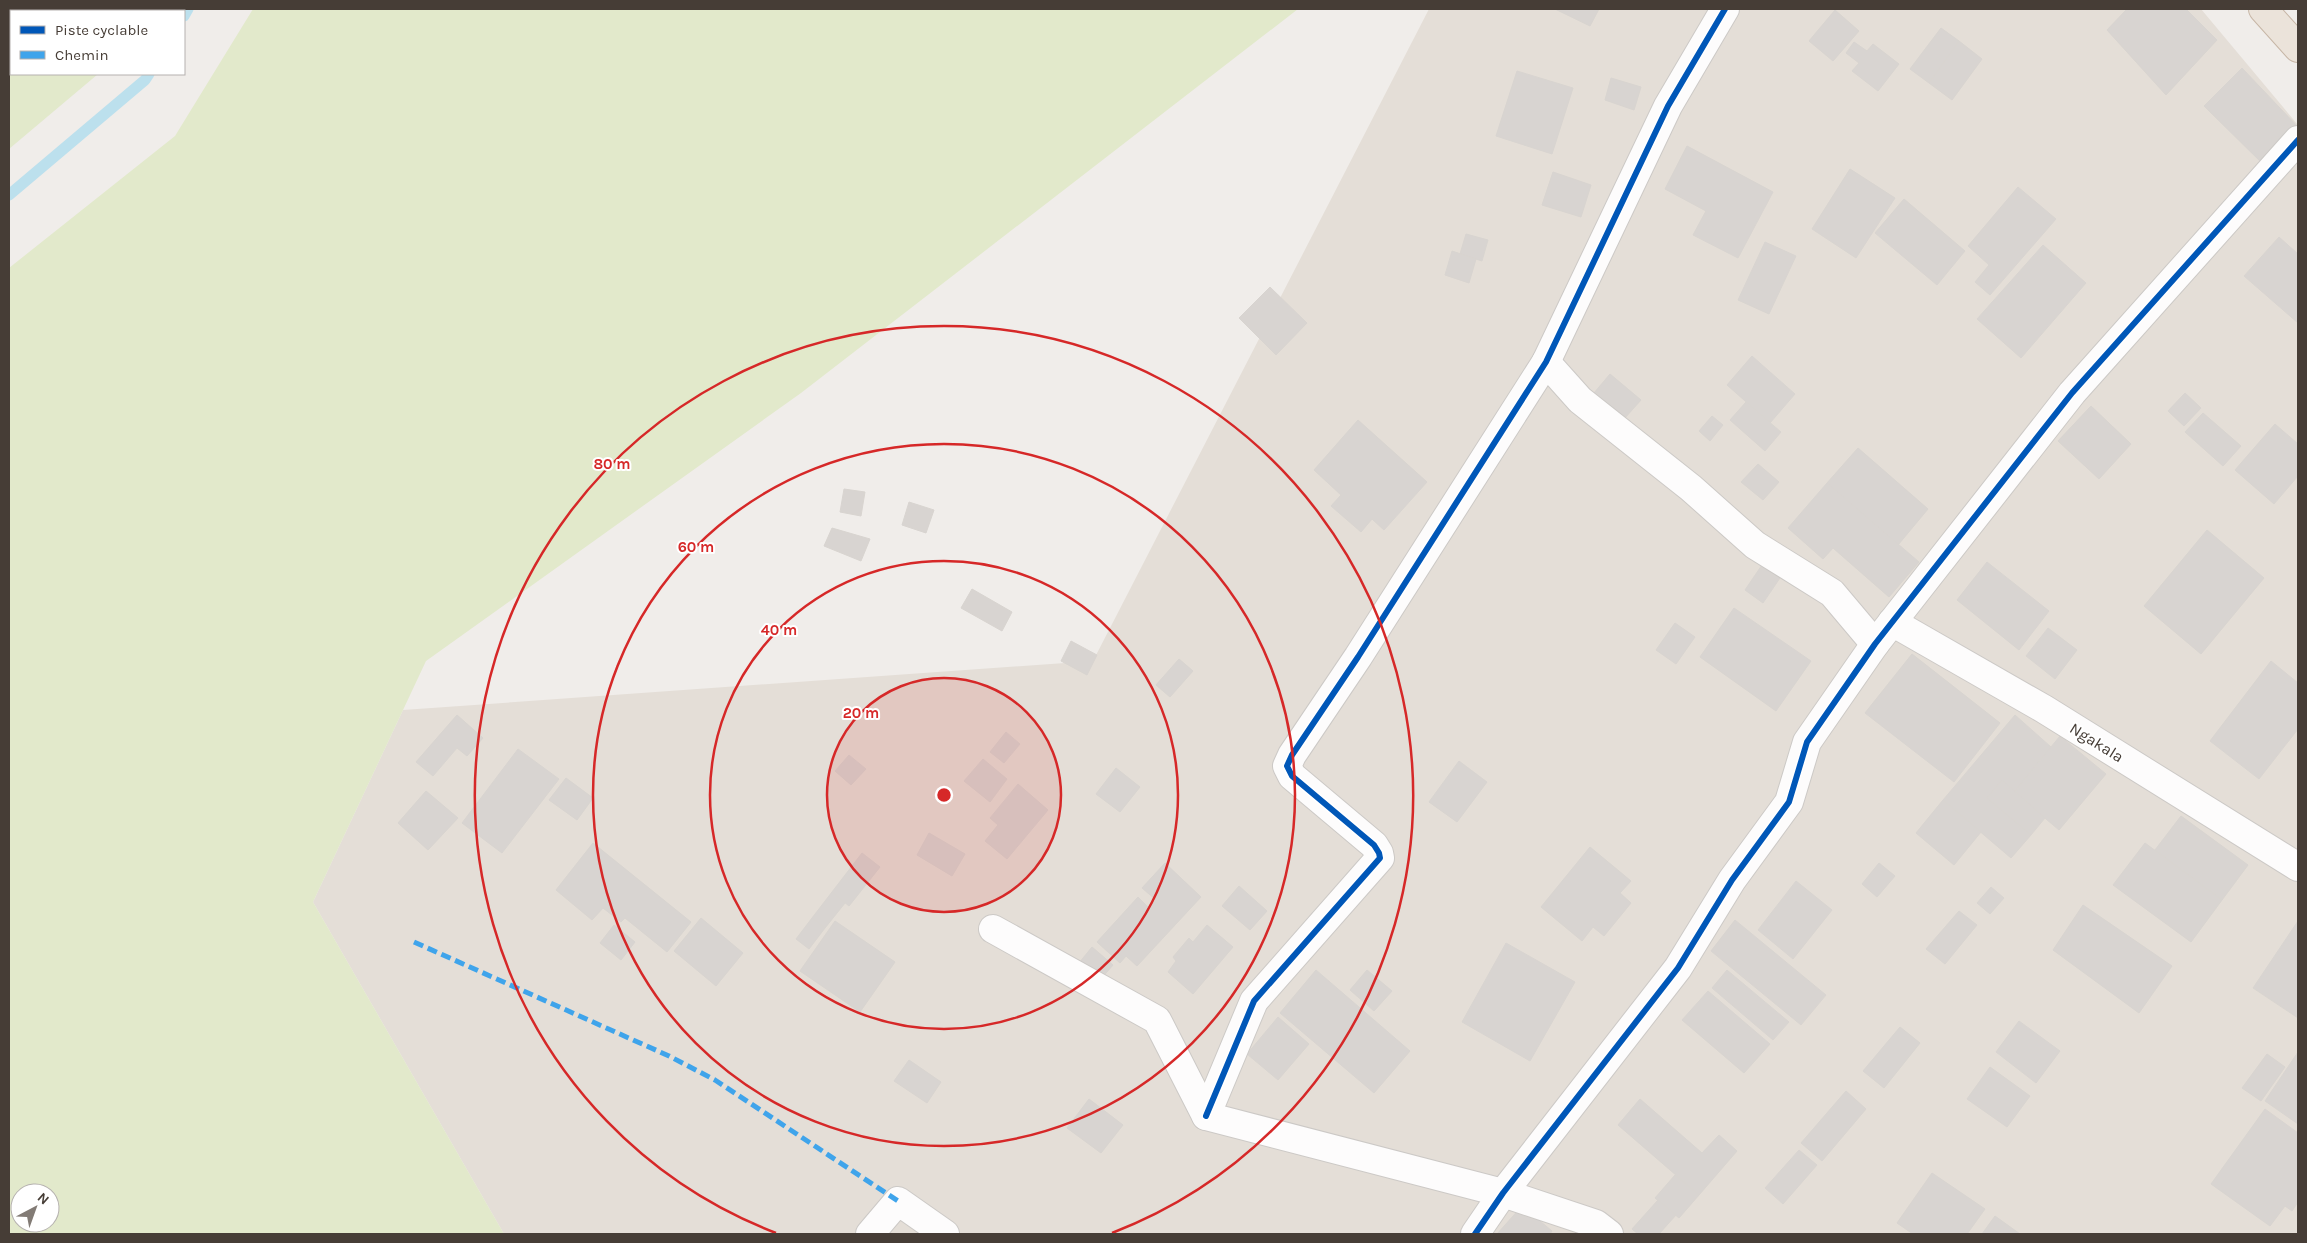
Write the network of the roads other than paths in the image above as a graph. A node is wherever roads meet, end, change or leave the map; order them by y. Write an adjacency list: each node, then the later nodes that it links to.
1 (1725, 9): 5 (street)
2 (2263, 9): 3 (highway)
3 (2298, 48)
4 (2298, 140): 6 (street)
5 (1546, 362): 7 (street); 10 (street)
6 (1892, 622): 7 (street); 8 (street, Ngakala)
7 (1875, 644): 11 (street)
8 (2298, 867)
9 (993, 929): 10 (street)
10 (1206, 1116): 11 (street)
11 (1503, 1193): 14 (street); 15 (street)
12 (870, 1234): 13 (street)
13 (945, 1234)
14 (1475, 1234)
15 (1609, 1234)

